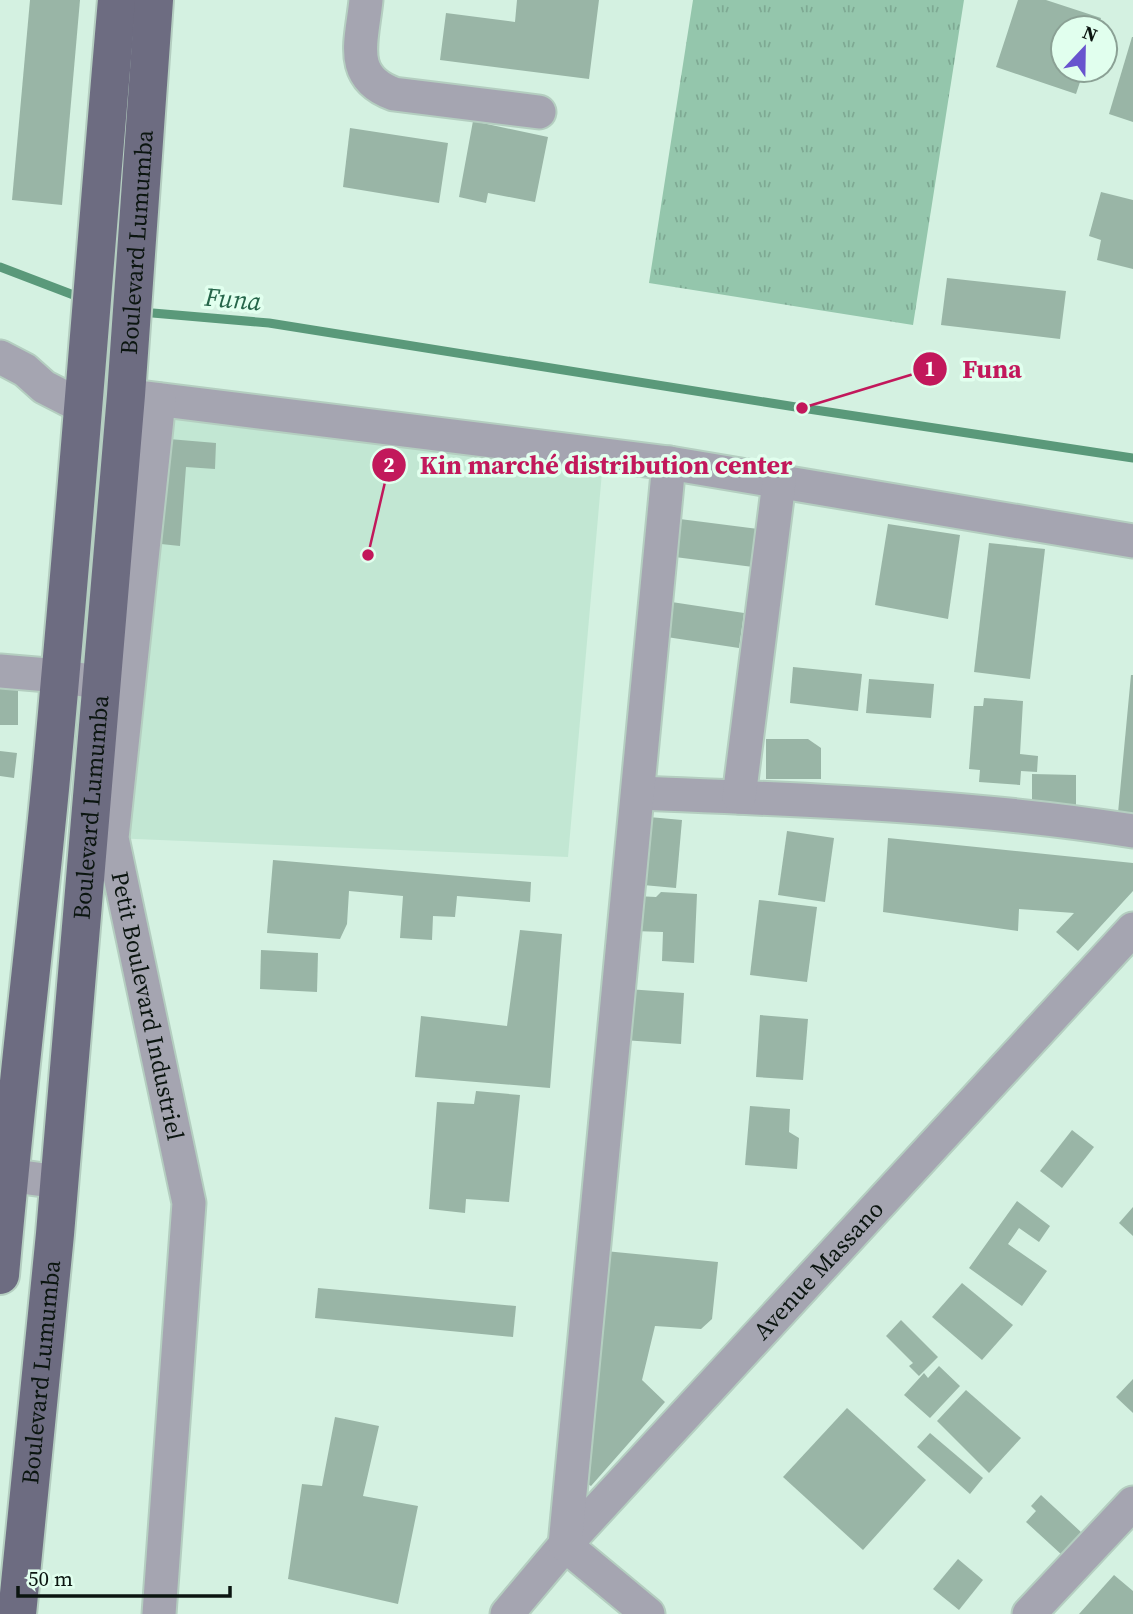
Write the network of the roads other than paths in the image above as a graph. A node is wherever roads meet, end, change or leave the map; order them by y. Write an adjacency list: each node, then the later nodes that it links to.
1 (117, 0): 7 (main road, Boulevard Lumumba)
2 (154, 0): 6 (main road, Boulevard Lumumba)
3 (366, 0): 4 (street)
4 (539, 112)
5 (0, 357): 7 (street)
6 (142, 397): 8 (street); 13 (main road, Boulevard Lumumba); 24 (street, Petit Boulevard Industriel)
7 (83, 407): 12 (main road, Boulevard Lumumba)
8 (669, 463): 9 (street); 14 (street)
9 (779, 482): 10 (street); 15 (street)
10 (1133, 541)
11 (0, 671): 12 (street)
12 (60, 676): 13 (street); 18 (main road, Boulevard Lumumba)
13 (101, 683): 19 (main road, Boulevard Lumumba)
14 (638, 793): 15 (street); 22 (street)
15 (739, 797): 16 (street)
16 (1133, 831)
17 (1133, 929): 22 (street, Avenue Massano)
18 (4, 1175): 19 (street); 20 (main road, Boulevard Lumumba)
19 (59, 1182): 23 (main road, Boulevard Lumumba)
20 (0, 1275)
21 (1133, 1503): 27 (street)
22 (565, 1545): 25 (street, Avenue Massano); 26 (street)
23 (17, 1614)
24 (159, 1614)
25 (507, 1614)
26 (648, 1614)
27 (1029, 1614)

